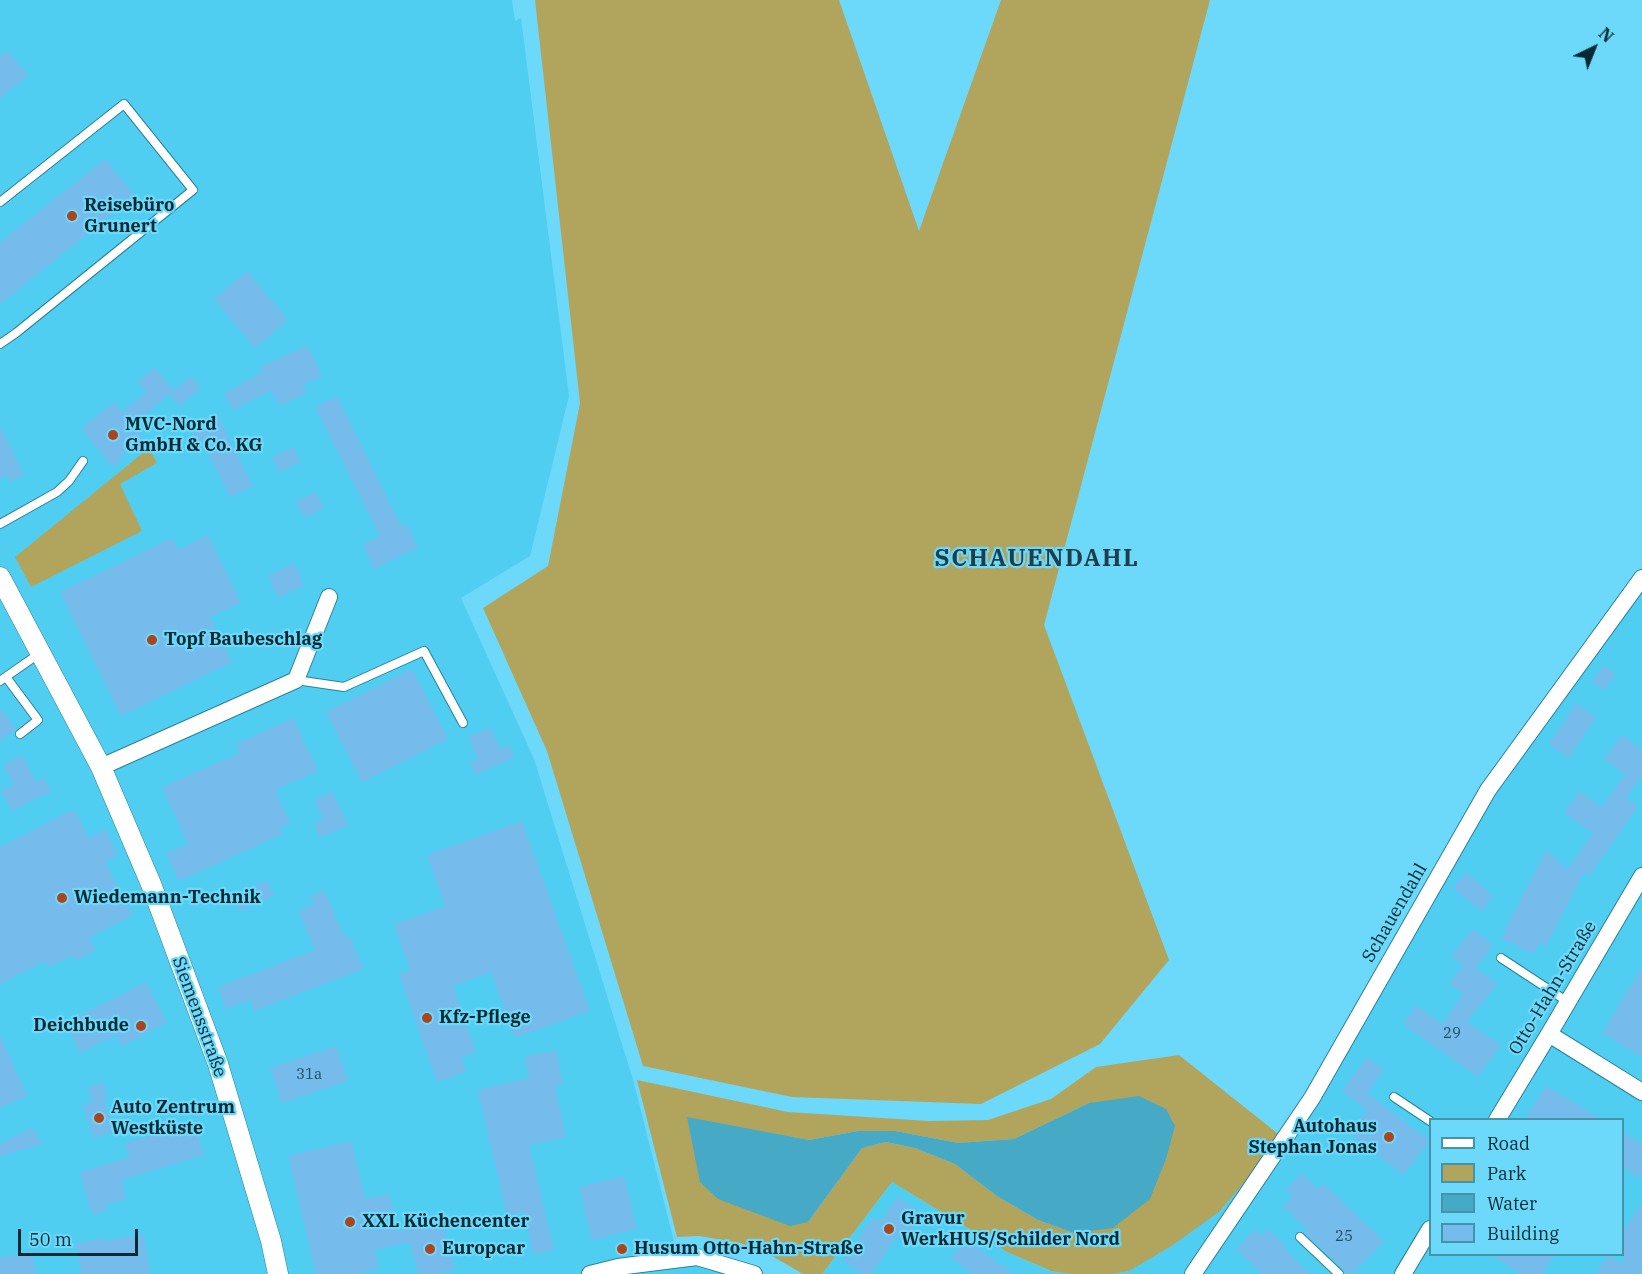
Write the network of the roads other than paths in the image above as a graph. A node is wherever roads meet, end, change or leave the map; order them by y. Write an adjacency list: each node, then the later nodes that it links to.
1 (0, 202): 2 (lane)
2 (0, 344)
3 (82, 461): 4 (lane)
4 (0, 524)
5 (0, 577): 8 (street, Siemensstraße)
6 (1642, 578): 28 (street, Schauendahl)
7 (330, 597): 10 (street)
8 (40, 653): 9 (lane); 13 (street, Siemensstraße)
9 (3, 679): 12 (lane)
10 (296, 680): 11 (lane); 13 (street)
11 (463, 723)
12 (20, 734)
13 (101, 767): 25 (street, Siemensstraße)
14 (1642, 876): 16 (street, Otto-Hahn-Straße)
15 (1500, 958): 16 (lane)
16 (1568, 1002): 17 (street, Otto-Hahn-Straße)
17 (1550, 1034): 18 (street); 20 (street, Otto-Hahn-Straße)
18 (1642, 1092)
19 (1394, 1097): 21 (lane)
20 (1498, 1118)
21 (1429, 1120)
22 (1429, 1232): 24 (street)
23 (1300, 1237): 29 (lane)
24 (1406, 1273)
25 (278, 1274)
26 (590, 1274): 27 (street)
27 (754, 1274)
28 (1193, 1274)
29 (1339, 1274)

